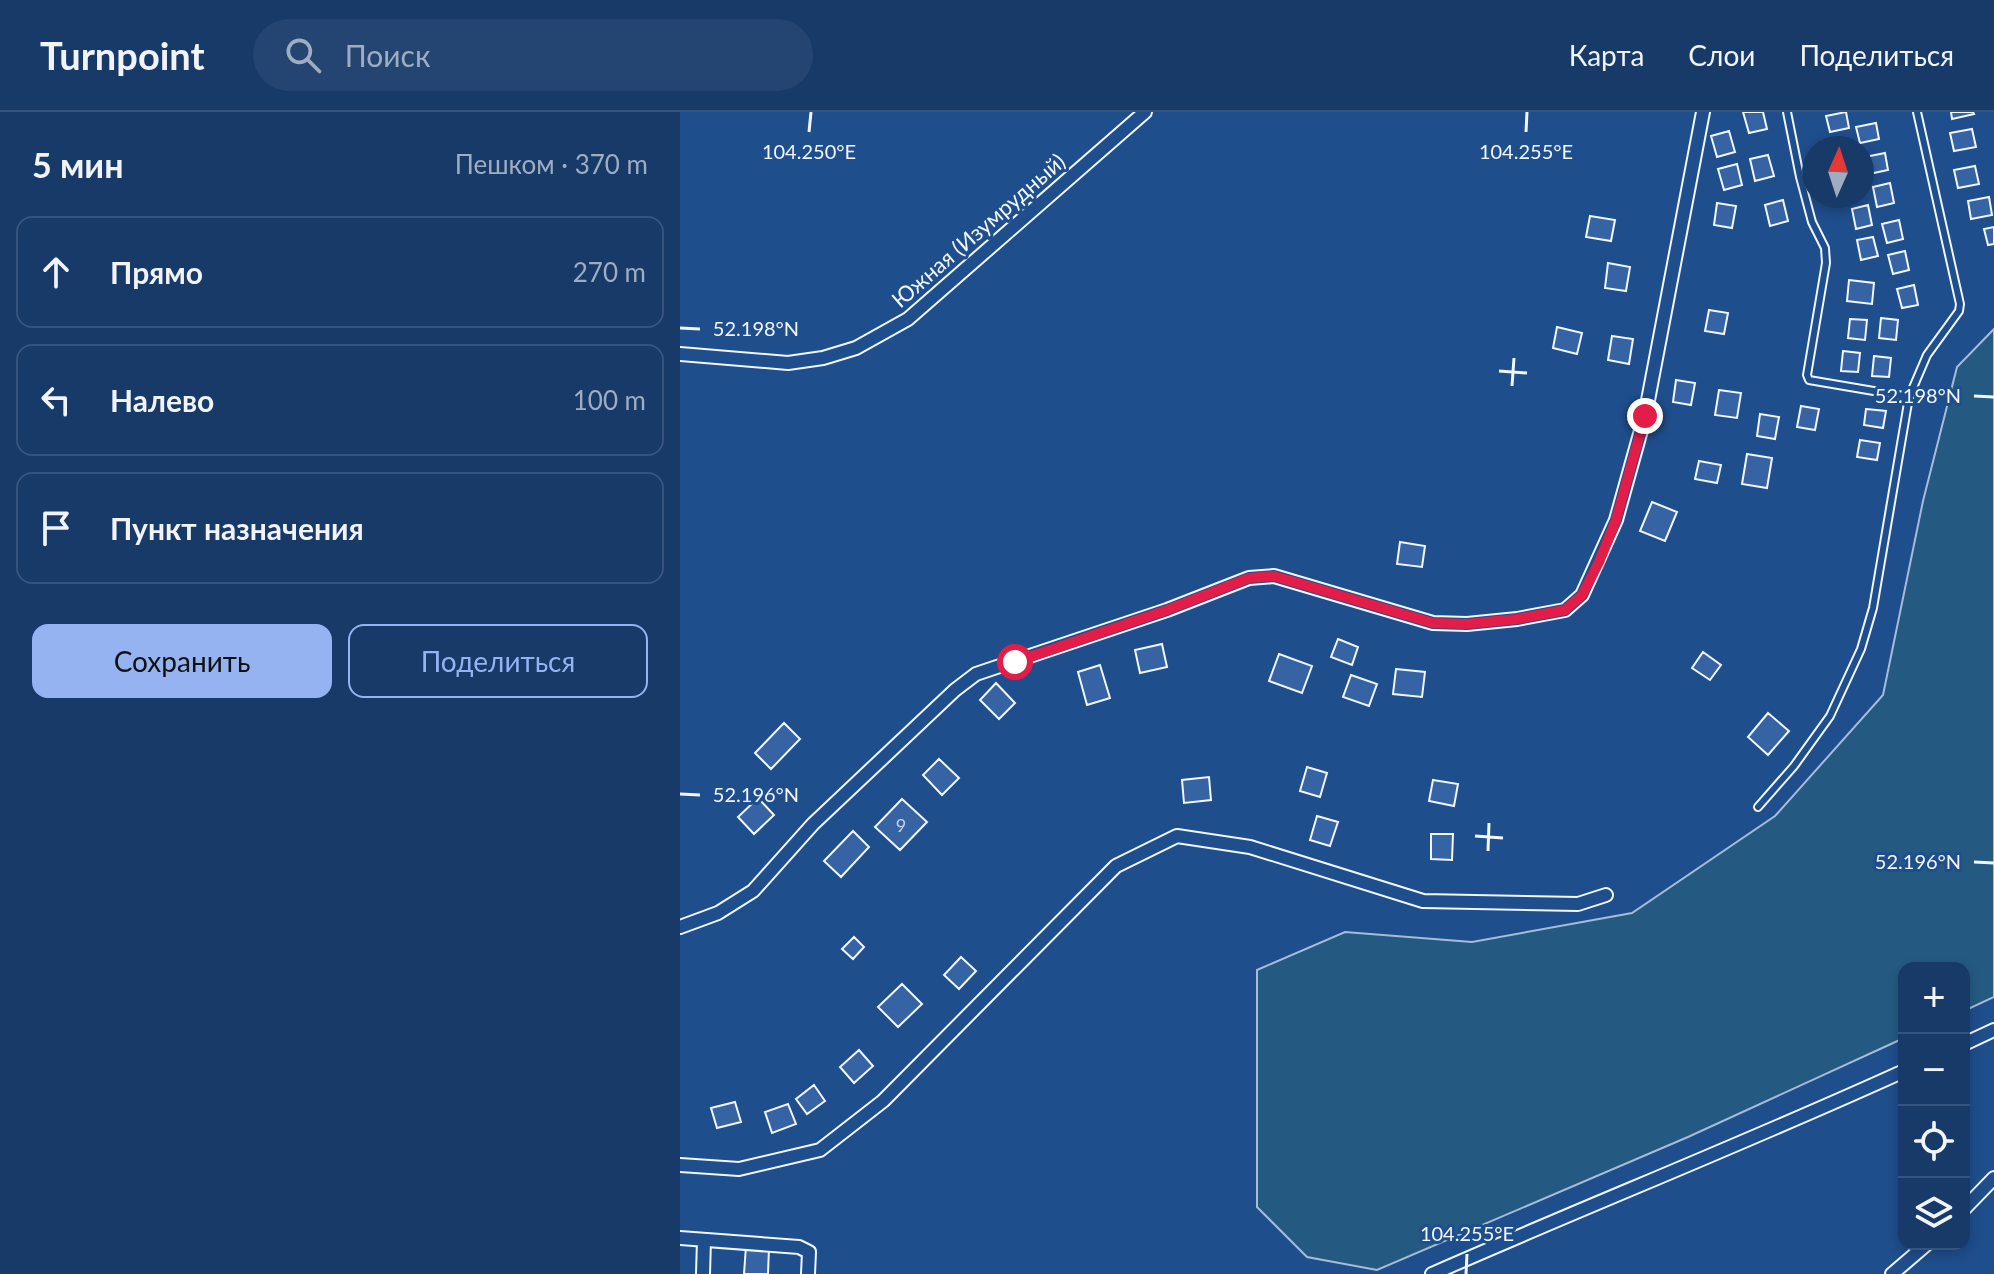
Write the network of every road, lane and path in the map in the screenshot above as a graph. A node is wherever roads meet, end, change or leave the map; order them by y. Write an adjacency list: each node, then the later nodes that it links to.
1 (1145, 112): 5 (street, Южная (Изумрудный))
2 (1703, 112): 9 (street)
3 (1787, 112): 6 (lane)
4 (1917, 112): 6 (lane)
5 (680, 354)
6 (1909, 397): 7 (lane)
7 (1758, 807)
8 (1606, 895): 13 (street)
9 (680, 927)
10 (1994, 1030): 11 (street)
11 (1970, 1041)
12 (1898, 1074): 21 (street)
13 (680, 1165)
14 (1994, 1178): 15 (street)
15 (1970, 1203)
16 (680, 1238): 17 (street)
17 (704, 1240): 19 (street); 20 (street)
18 (1920, 1250): 22 (street)
19 (703, 1274)
20 (808, 1274)
21 (1432, 1274)
22 (1892, 1274)

